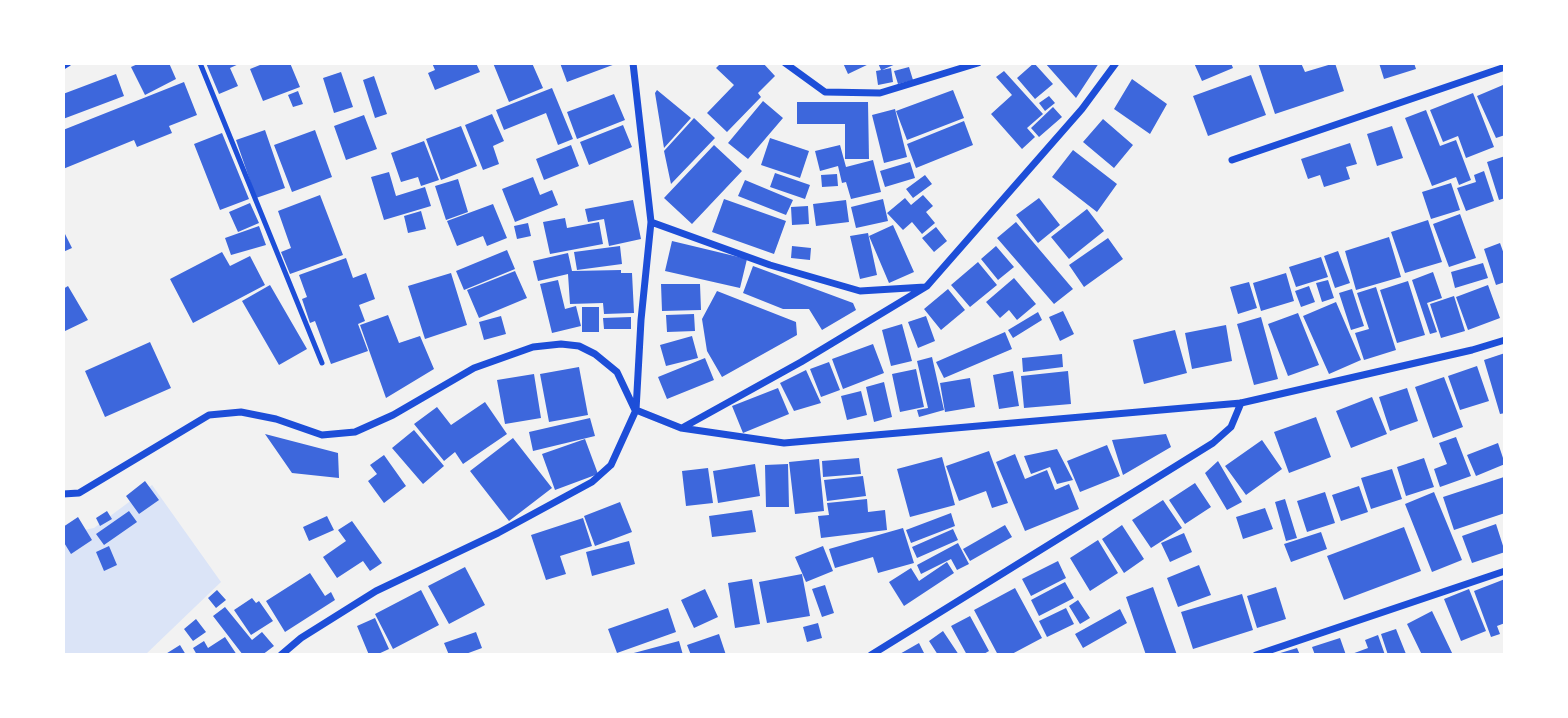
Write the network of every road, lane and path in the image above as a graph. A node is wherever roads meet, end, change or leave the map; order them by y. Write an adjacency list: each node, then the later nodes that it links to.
1 (68, 63): 7 (street)
2 (200, 63): 14 (lane)
3 (633, 63): 11 (street)
4 (785, 63): 8 (street)
5 (978, 63): 8 (street)
6 (1116, 63): 12 (street)
7 (63, 65)
8 (795, 66)
9 (1505, 67): 10 (street)
10 (1232, 160)
11 (650, 222): 12 (street); 16 (street)
12 (928, 286): 17 (street)
13 (1505, 340): 15 (street)
14 (322, 363)
15 (1241, 403): 17 (street); 21 (street)
16 (636, 410): 17 (street); 18 (street); 20 (street)
17 (681, 428)
18 (63, 494)
19 (1505, 571): 22 (street)
20 (281, 655)
21 (871, 655)
22 (1256, 655)

